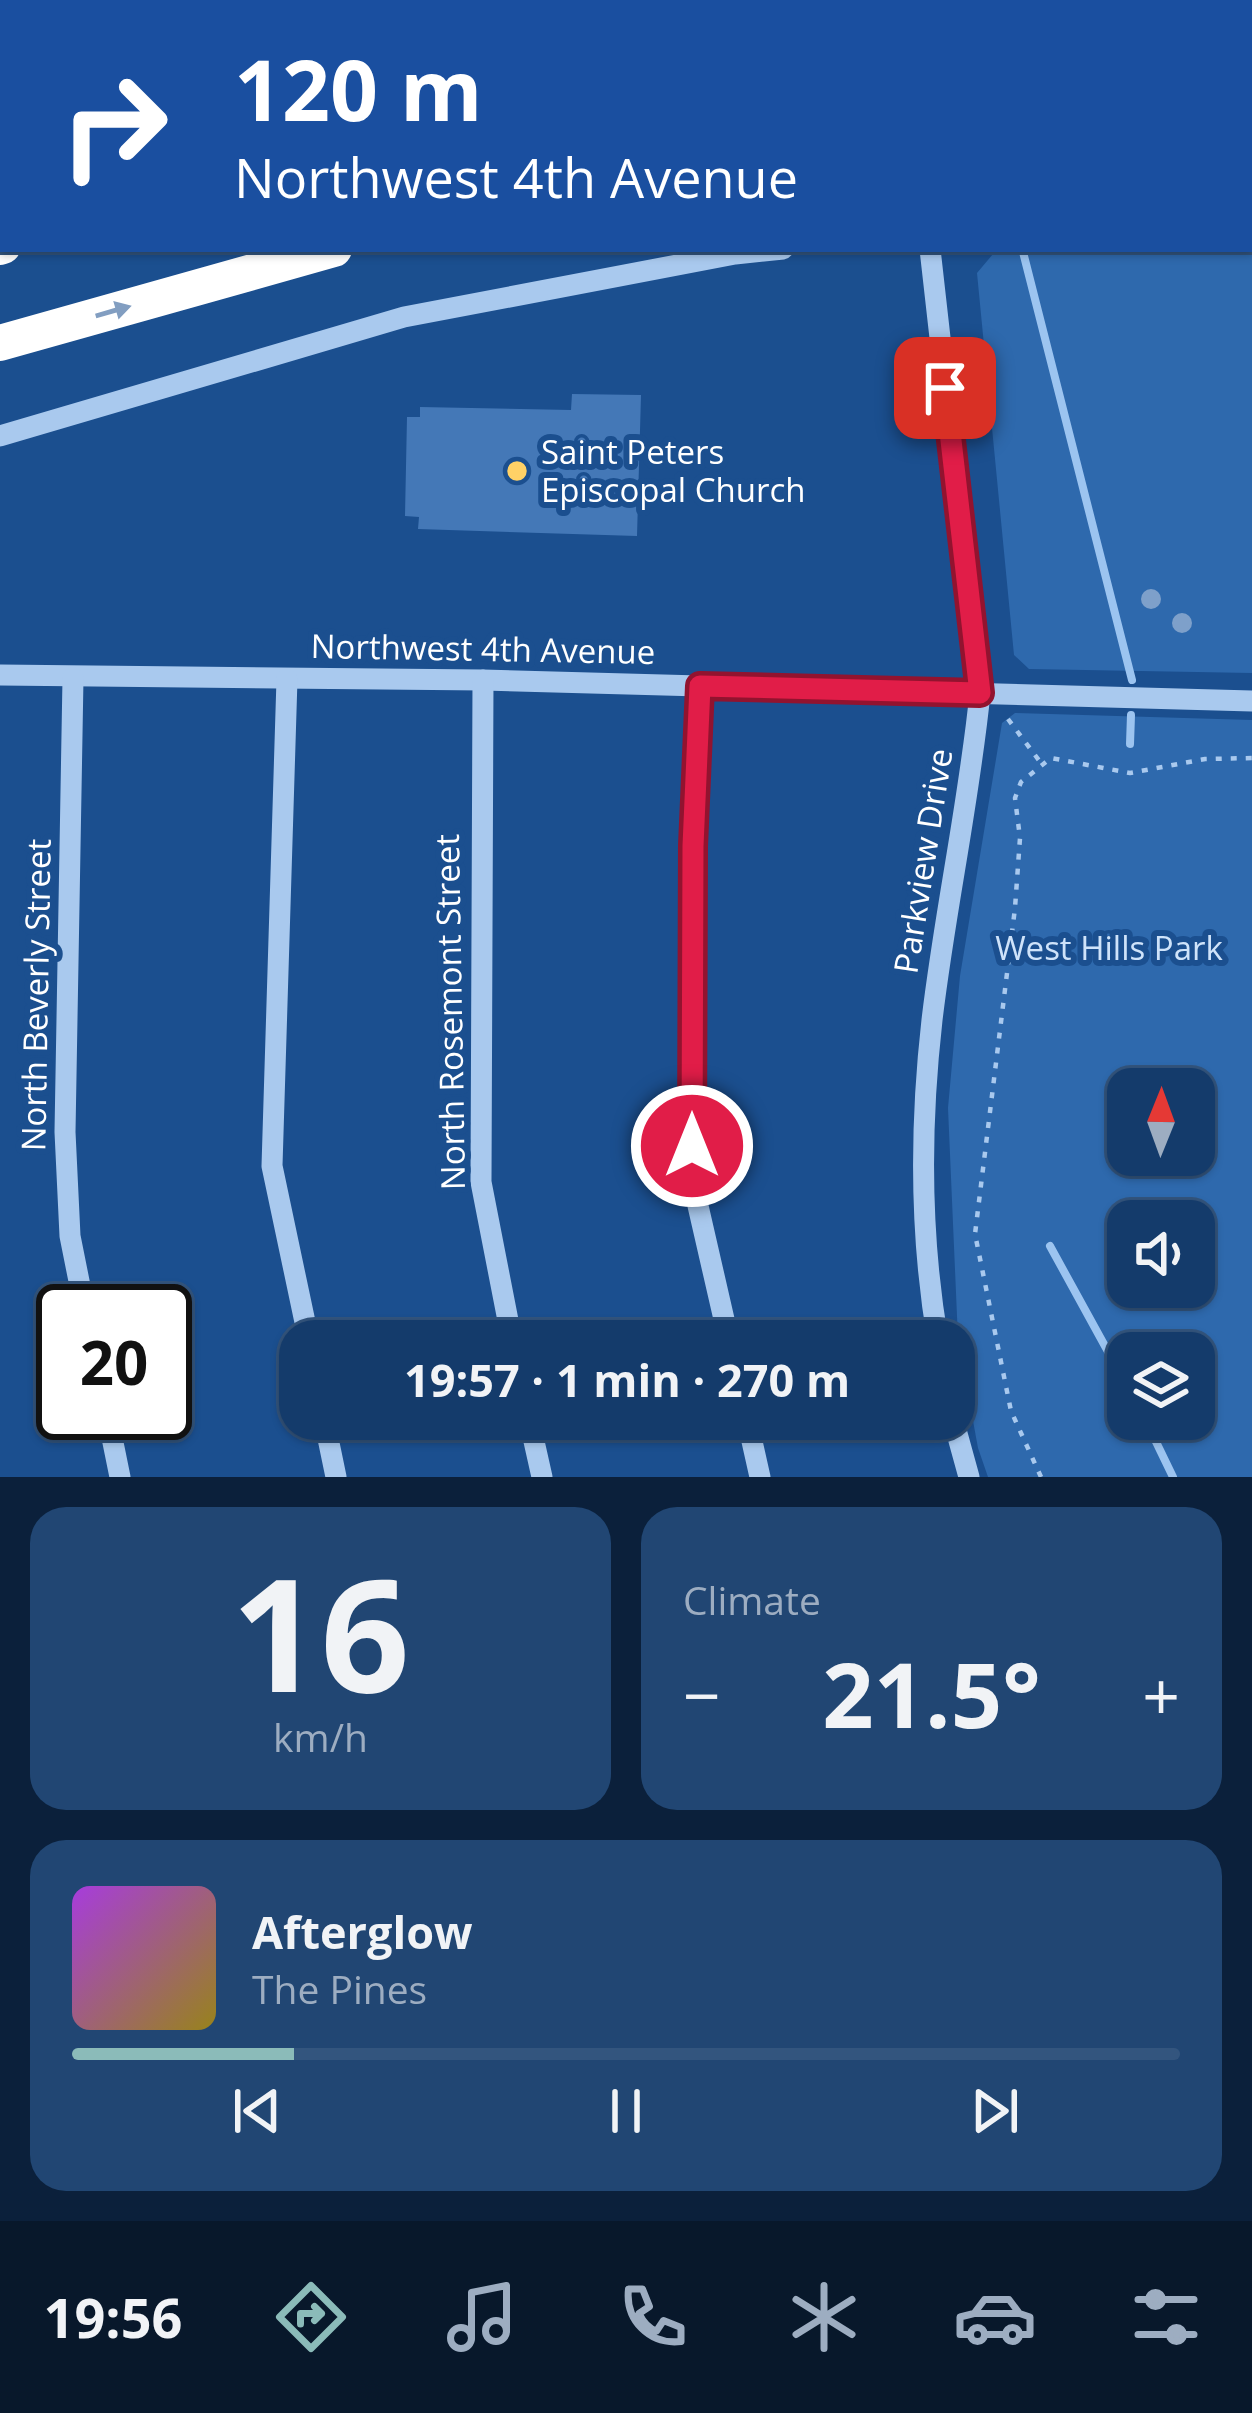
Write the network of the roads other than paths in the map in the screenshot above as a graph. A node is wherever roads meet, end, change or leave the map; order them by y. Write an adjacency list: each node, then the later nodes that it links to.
1 (323, 252): 4 (highway, one-way to 1)
2 (754, 252): 5 (street)
3 (929, 252): 11 (street, Parkview Drive)
4 (0, 343)
5 (0, 436)
6 (0, 675): 7 (street, Northwest 4th Avenue)
7 (73, 678): 8 (street, Northwest 4th Avenue); 13 (street, North Beverly Street)
8 (287, 679): 9 (street, Northwest 4th Avenue); 14 (street)
9 (483, 680): 10 (street, Northwest 4th Avenue); 15 (street, North Rosemont Street)
10 (700, 686): 11 (street, Northwest 4th Avenue); 16 (street)
11 (980, 693): 12 (street, Northwest 4th Avenue); 17 (street, Parkview Drive)
12 (1252, 700)
13 (80, 1284)
14 (305, 1320)
15 (508, 1320)
16 (724, 1320)
17 (936, 1320)
18 (112, 1440): 23 (street)
19 (329, 1440): 24 (street)
20 (534, 1440): 25 (street)
21 (752, 1440): 26 (street)
22 (959, 1440): 27 (street)
23 (120, 1477)
24 (336, 1477)
25 (542, 1477)
26 (760, 1477)
27 (969, 1477)

